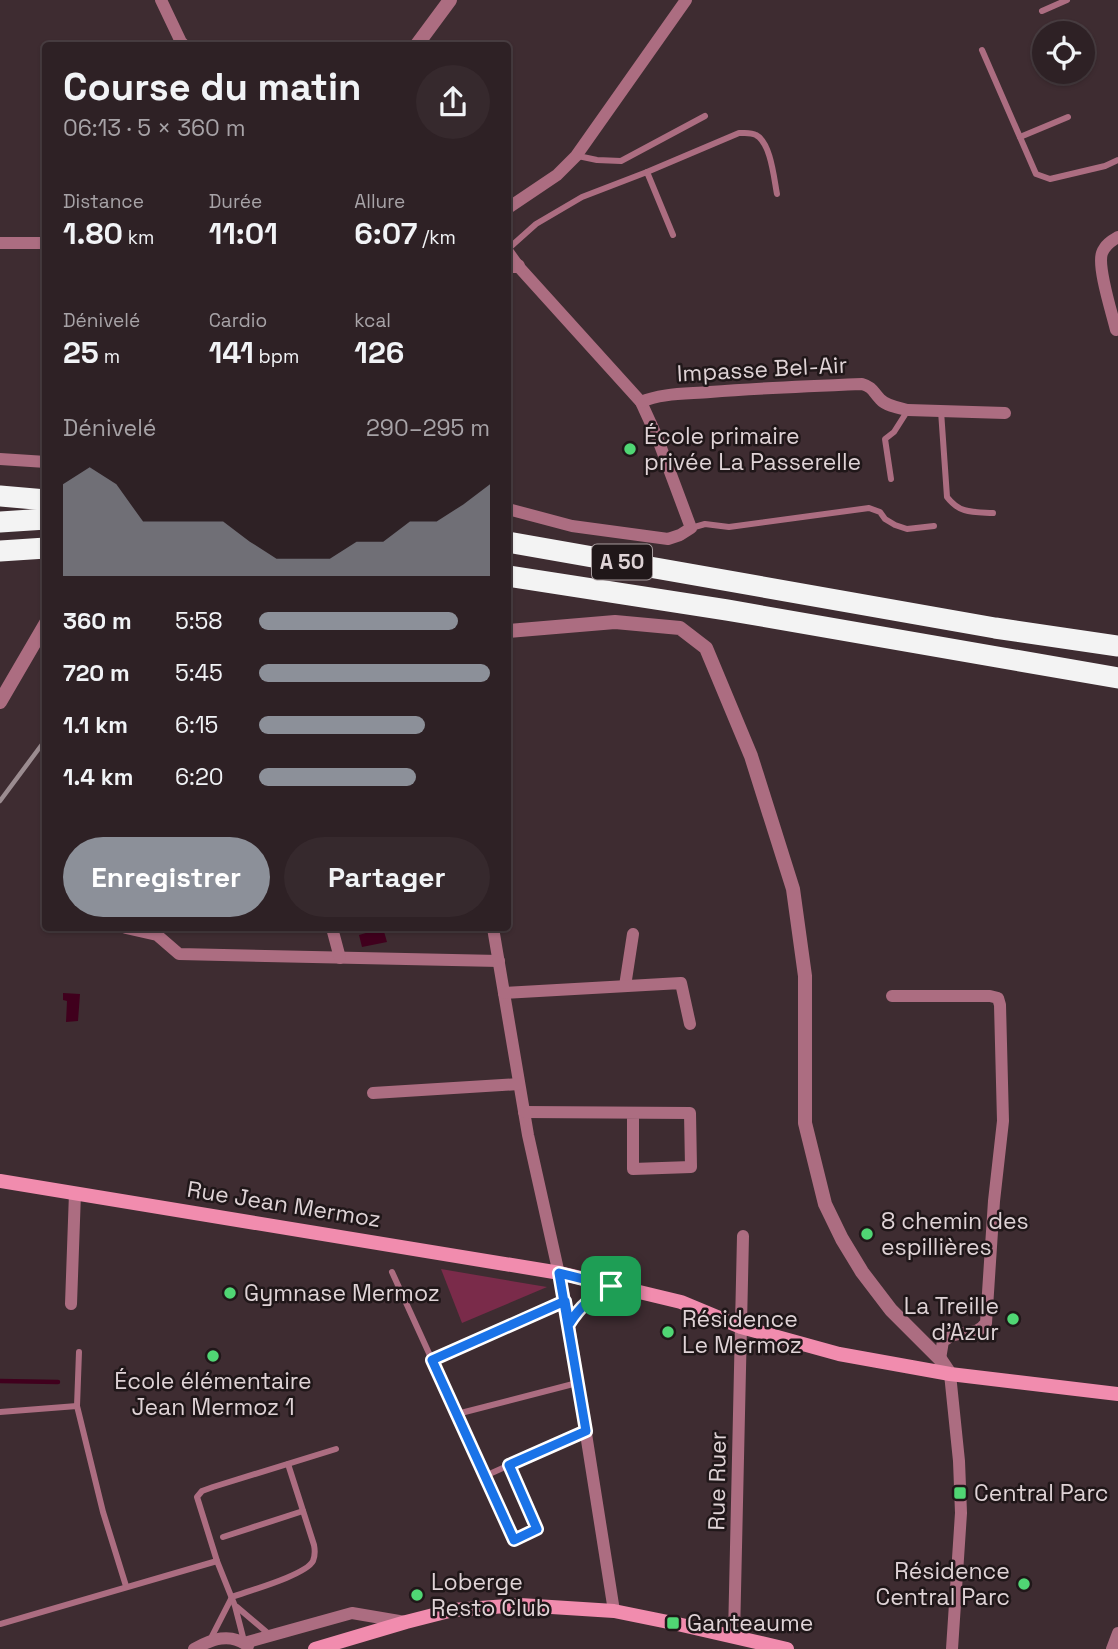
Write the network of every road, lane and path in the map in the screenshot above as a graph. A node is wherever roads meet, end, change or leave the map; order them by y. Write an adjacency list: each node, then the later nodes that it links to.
1 (161, 0): 6 (street)
2 (450, 0): 7 (street)
3 (686, 0): 12 (street)
4 (1067, 0): 5 (lane)
5 (1042, 11)
6 (182, 42)
7 (419, 42)
8 (982, 50): 11 (lane)
9 (705, 116): 12 (lane)
10 (1068, 117): 11 (lane)
11 (1020, 136): 13 (lane)
12 (576, 156): 16 (street)
13 (1118, 160)
14 (647, 172): 15 (lane); 17 (lane); 21 (lane)
15 (777, 194)
16 (511, 206)
17 (673, 235)
18 (1118, 237): 23 (street)
19 (0, 243): 20 (street)
20 (42, 243)
21 (511, 248)
22 (513, 266): 25 (street)
23 (1115, 310): 24 (street)
24 (1116, 330)
25 (640, 402): 26 (street, Impasse Bel-Air); 39 (street)
26 (908, 410): 27 (street, Impasse Bel-Air); 31 (lane)
27 (940, 411): 28 (street, Impasse Bel-Air); 35 (lane)
28 (1005, 412)
29 (0, 459): 30 (street)
30 (42, 462)
31 (891, 479)
32 (0, 496): 33 (highway)
33 (42, 500)
34 (511, 510): 39 (street)
35 (993, 513)
36 (42, 519): 37 (highway)
37 (0, 522)
38 (934, 526): 39 (lane)
39 (691, 528)
40 (511, 543): 46 (highway, A 50)
41 (42, 548): 42 (highway)
42 (0, 551)
43 (511, 576): 47 (highway, A 50)
44 (42, 629): 48 (street)
45 (511, 631): 74 (street)
46 (1118, 646)
47 (1118, 678)
48 (2, 694)
49 (139, 931): 53 (street)
50 (333, 931): 53 (street)
51 (494, 931): 54 (street)
52 (633, 934): 55 (street)
53 (340, 958): 54 (street)
54 (499, 961): 56 (street)
55 (625, 986): 56 (street); 58 (street)
56 (504, 993): 59 (street)
57 (892, 996): 74 (street)
58 (690, 1024)
59 (519, 1084): 60 (street); 61 (street)
60 (373, 1093)
61 (524, 1112): 62 (street); 67 (street)
62 (633, 1112): 62 (street)
63 (0, 1181): 64 (main road, Rue Jean Mermoz)
64 (75, 1193): 67 (main road, Rue Jean Mermoz); 70 (street)
65 (743, 1236): 72 (street, Rue Ruer)
66 (392, 1272): 75 (lane)
67 (559, 1273): 68 (main road, Rue Jean Mermoz); 69 (street)
68 (611, 1286): 71 (street); 72 (main road, Rue Jean Mermoz)
69 (565, 1301): 71 (street); 75 (lane)
70 (71, 1304)
71 (569, 1324): 77 (street)
72 (741, 1327): 76 (main road, Rue Jean Mermoz); 98 (street, Rue Ruer)
73 (79, 1352): 79 (lane)
74 (940, 1359): 76 (street)
75 (432, 1360): 81 (lane)
76 (950, 1374): 78 (main road, Rue Jean Mermoz); 106 (street)
77 (578, 1383): 81 (lane); 82 (street)
78 (1118, 1394)
79 (76, 1406): 80 (lane); 90 (lane)
80 (0, 1412)
81 (457, 1414): 86 (lane)
82 (586, 1431): 85 (lane); 93 (street)
83 (336, 1449): 84 (lane)
84 (288, 1464): 87 (lane); 89 (lane)
85 (509, 1465): 86 (lane); 86 (lane)
86 (485, 1476)
87 (303, 1511): 88 (lane); 91 (lane)
88 (223, 1537)
89 (217, 1561): 90 (lane); 91 (lane)
90 (126, 1587): 95 (lane)
91 (232, 1597): 92 (lane); 99 (lane)
92 (235, 1606): 97 (lane); 101 (lane)
93 (614, 1611): 94 (main road); 98 (main road)
94 (406, 1622): 97 (street); 102 (main road)
95 (0, 1624)
96 (1118, 1633): 107 (street)
97 (270, 1635): 101 (street)
98 (734, 1636): 100 (main road)
99 (210, 1640): 101 (street); 103 (street)
100 (759, 1645): 105 (main road)
101 (248, 1646)
102 (328, 1647): 104 (main road)
103 (195, 1649)
104 (315, 1649)
105 (787, 1649)
106 (952, 1649)
107 (1112, 1649)

